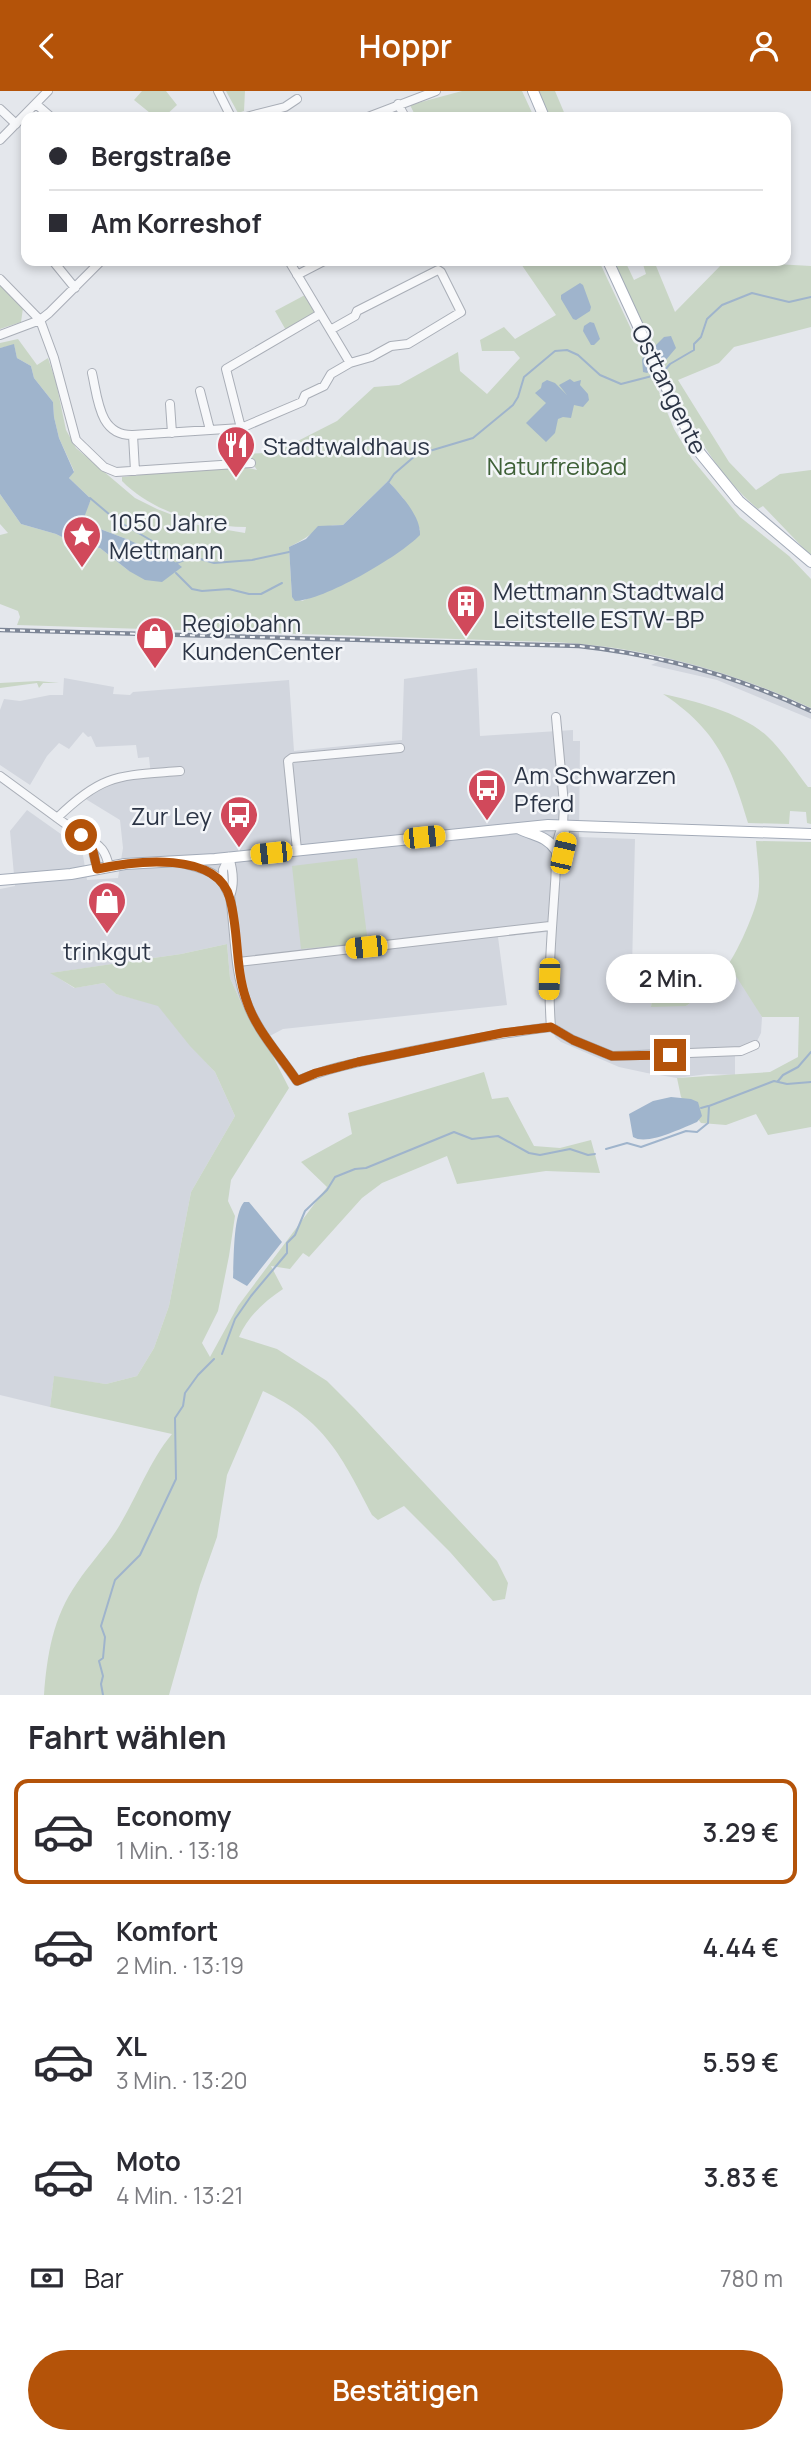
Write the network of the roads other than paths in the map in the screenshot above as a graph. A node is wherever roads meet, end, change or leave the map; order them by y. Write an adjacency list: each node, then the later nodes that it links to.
1 (48, 91): 6 (street)
2 (218, 91): 11 (street)
3 (436, 91): 7 (street)
4 (533, 91): 15 (main road)
5 (297, 99): 12 (street)
6 (36, 104): 9 (street); 10 (street)
7 (398, 104): 13 (street); 14 (street)
8 (0, 109): 17 (street)
9 (28, 112)
10 (45, 112)
11 (228, 112)
12 (266, 112)
13 (380, 112)
14 (402, 112)
15 (542, 112)
16 (21, 119): 17 (street)
17 (16, 124): 18 (street)
18 (0, 140)
19 (57, 266): 26 (street)
20 (95, 266): 26 (street)
21 (292, 266): 24 (street)
22 (314, 266): 24 (street)
23 (610, 266): 41 (main road, Osttangente)
24 (297, 275): 27 (street)
25 (0, 279): 28 (street)
26 (75, 288): 28 (street)
27 (320, 314): 29 (street); 35 (street)
28 (40, 320): 30 (street); 40 (street)
29 (332, 329): 31 (street); 31 (street)
30 (0, 335)
31 (350, 363): 35 (street)
32 (93, 373): 38 (street)
33 (200, 391): 36 (street)
34 (170, 404): 37 (street)
35 (241, 428): 36 (street)
36 (210, 430): 37 (street)
37 (172, 433): 38 (street)
38 (133, 435): 40 (street)
39 (251, 463): 40 (street)
40 (135, 471)
41 (811, 562)
42 (556, 717): 47 (street)
43 (400, 748): 51 (street)
44 (180, 771): 46 (street)
45 (0, 776): 46 (street)
46 (57, 818): 50 (street)
47 (563, 825): 48 (main road); 49 (main road); 52 (street); 55 (street)
48 (517, 827): 51 (main road); 52 (main road)
49 (811, 834)
50 (86, 839): 56 (street); 57 (street)
51 (297, 850): 53 (main road)
52 (556, 851): 55 (street)
53 (229, 857): 54 (main road); 59 (street); 60 (street)
54 (179, 862): 56 (main road); 59 (street)
55 (557, 866): 61 (street)
56 (109, 867): 57 (main road)
57 (97, 869): 58 (main road)
58 (0, 880)
59 (225, 885): 60 (street)
60 (230, 896): 62 (street)
61 (550, 926): 62 (street); 63 (street)
62 (239, 962): 63 (street)
63 (551, 1027): 64 (street)
64 (755, 1045)

